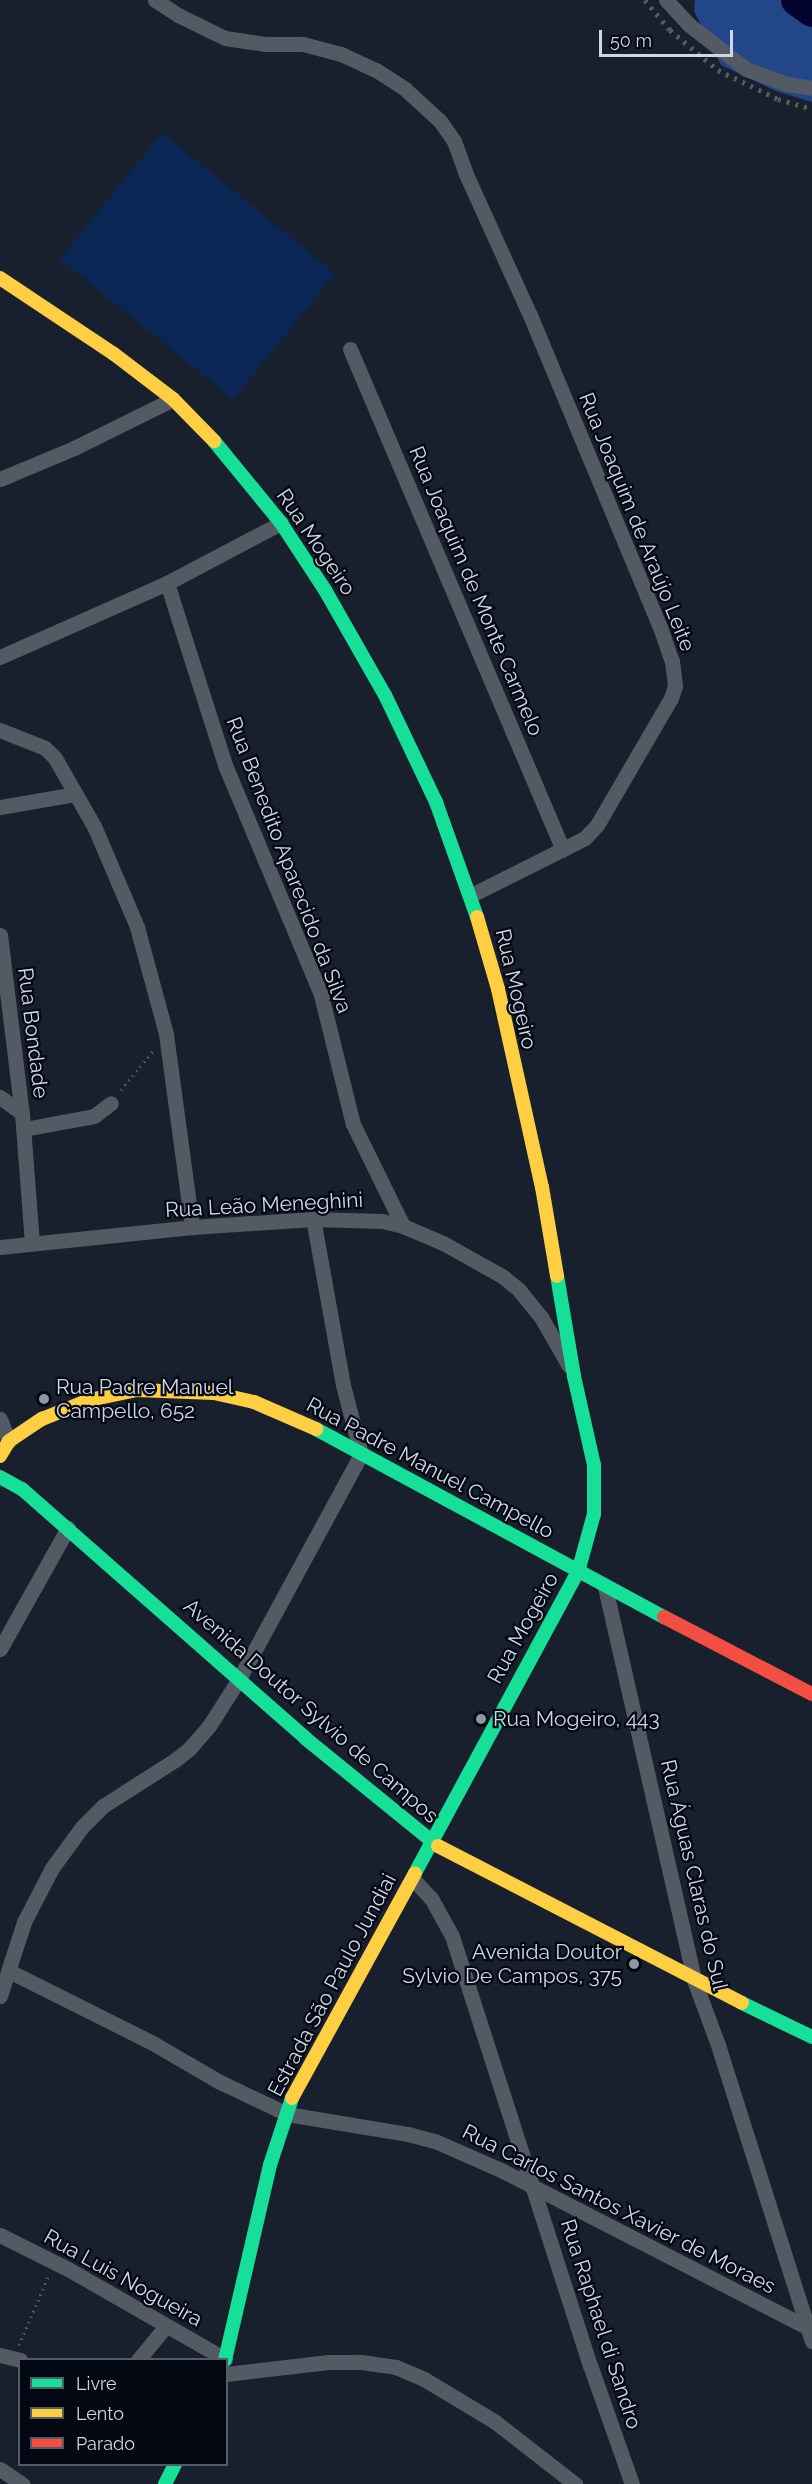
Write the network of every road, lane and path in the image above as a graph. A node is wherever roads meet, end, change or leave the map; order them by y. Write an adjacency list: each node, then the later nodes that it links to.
1 (155, 0): 14 (street, Rua Joaquim de Araújo Leite)
2 (666, 0): 3 (street)
3 (812, 88)
4 (0, 278): 6 (main road, Rua Mogeiro)
5 (350, 349): 14 (street, Rua Joaquim de Monte Carmelo)
6 (173, 399): 7 (street); 8 (main road, Rua Mogeiro)
7 (4, 474)
8 (281, 523): 9 (street); 15 (main road, Rua Mogeiro)
9 (167, 583): 10 (street); 23 (street, Rua Benedito Aparecido da Silva)
10 (0, 657)
11 (0, 730): 12 (street)
12 (75, 794): 13 (street); 17 (street)
13 (0, 807)
14 (563, 850): 15 (street, Rua Joaquim de Araújo Leite)
15 (471, 895): 27 (main road, Rua Mogeiro)
16 (0, 935): 20 (street, Rua Bondade)
17 (166, 1034): 19 (path); 24 (street)
18 (0, 1097): 20 (street)
19 (111, 1103): 21 (street)
20 (22, 1113): 21 (street, Rua Bondade)
21 (24, 1129): 25 (street, Rua Bondade)
22 (313, 1219): 23 (street, Rua Leão Meneghini); 24 (street, Rua Leão Meneghini); 30 (street)
23 (403, 1226): 27 (street, Rua Leão Meneghini)
24 (192, 1227): 25 (street, Rua Leão Meneghini)
25 (32, 1244): 26 (street, Rua Leão Meneghini)
26 (0, 1248)
27 (574, 1376): 34 (main road, Rua Mogeiro)
28 (0, 1419): 29 (street)
29 (9, 1441): 30 (main road, Rua Padre Manuel Campello); 31 (main road)
30 (361, 1454): 34 (main road, Rua Padre Manuel Campello); 37 (street)
31 (0, 1456)
32 (0, 1477): 33 (main road, Avenida Doutor Sylvio de Campos)
33 (68, 1528): 36 (street); 37 (main road, Avenida Doutor Sylvio de Campos)
34 (578, 1572): 35 (main road, Rua Padre Manuel Campello); 39 (main road, Rua Mogeiro)
35 (605, 1587): 38 (main road, Rua Padre Manuel Campello); 42 (street, Rua Águas Claras do Sul)
36 (0, 1649)
37 (240, 1679): 39 (main road, Avenida Doutor Sylvio de Campos); 41 (street)
38 (812, 1694)
39 (431, 1842): 40 (main road, Estrada São Paulo Jundiai); 42 (main road, Avenida Doutor Sylvio de Campos)
40 (413, 1879): 45 (main road, Estrada São Paulo Jundiai); 46 (street, Rua Raphael di Sandro)
41 (9, 1971): 43 (street); 45 (street, Rua Carlos Santos Xavier de Moraes)
42 (694, 1980): 44 (main road, Avenida Doutor Sylvio de Campos); 50 (street, Rua Águas Claras do Sul)
43 (0, 1996)
44 (812, 2037)
45 (287, 2114): 46 (street, Rua Carlos Santos Xavier de Moraes); 54 (main road, Estrada São Paulo Jundiai)
46 (532, 2185): 50 (street, Rua Carlos Santos Xavier de Moraes); 61 (street, Rua Raphael di Sandro)
47 (0, 2235): 48 (street, Rua Luis Nogueira)
48 (55, 2263): 49 (street, Rua Luis Nogueira); 51 (path)
49 (166, 2326): 52 (street); 53 (street, Rua Luis Nogueira)
50 (811, 2333)
51 (11, 2357)
52 (140, 2358)
53 (223, 2358)
54 (225, 2358)
55 (228, 2374): 60 (street)
56 (174, 2466): 59 (main road)
57 (0, 2469): 58 (street)
58 (22, 2484)
59 (165, 2484)
60 (575, 2484)
61 (632, 2484)

